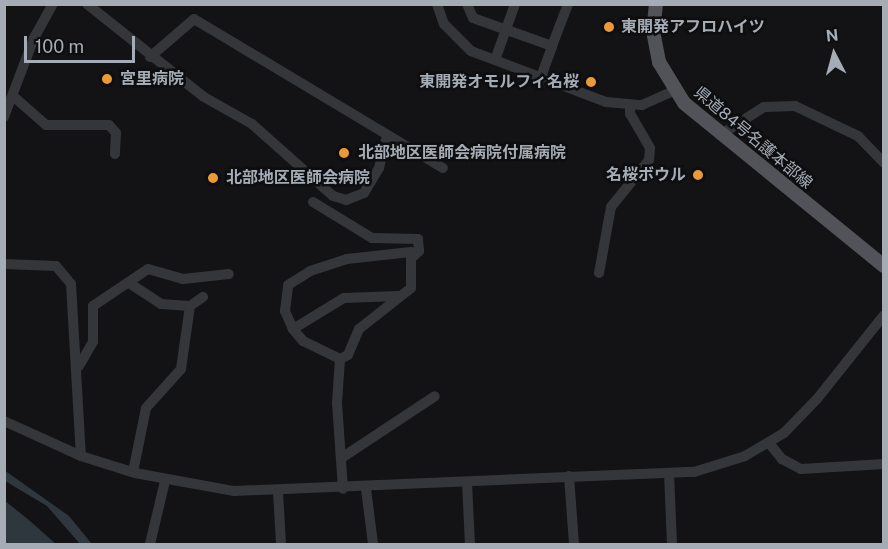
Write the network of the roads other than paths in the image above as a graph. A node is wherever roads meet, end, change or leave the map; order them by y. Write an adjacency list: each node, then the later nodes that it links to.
1 (53, 4): 14 (street)
2 (87, 4): 10 (street)
3 (467, 4): 8 (street)
4 (515, 4): 8 (street)
5 (568, 4): 9 (street)
6 (656, 4): 13 (main road, 県道84号名護本部線)
7 (435, 6): 11 (street)
8 (506, 30): 9 (street); 11 (street)
9 (552, 46): 12 (street)
10 (150, 57): 17 (street); 17 (street)
11 (495, 60): 12 (street)
12 (541, 77): 15 (street)
13 (674, 91): 15 (street); 18 (main road, 県道84号名護本部線)
14 (13, 96): 16 (street); 19 (street)
15 (630, 106): 26 (street)
16 (4, 117)
17 (387, 135): 21 (street)
18 (720, 135): 20 (street); 25 (main road, 県道84号名護本部線)
19 (115, 154)
20 (884, 163)
21 (443, 168)
22 (313, 202): 23 (street)
23 (414, 256): 29 (street); 33 (street)
24 (4, 264): 35 (street)
25 (884, 266)
26 (600, 273)
27 (228, 274): 28 (street)
28 (129, 283): 31 (street); 35 (street)
29 (398, 296): 33 (street); 34 (street)
30 (203, 297): 31 (street)
31 (190, 306): 42 (street)
32 (884, 315): 38 (street)
33 (292, 329): 34 (street)
34 (340, 359): 40 (street)
35 (78, 368): 39 (street)
36 (435, 396): 40 (street)
37 (4, 421): 39 (street)
38 (769, 443): 41 (street); 43 (street)
39 (81, 456): 42 (street)
40 (343, 457): 47 (street)
41 (884, 464)
42 (133, 472): 45 (street)
43 (669, 473): 44 (street); 55 (street)
44 (569, 476): 46 (street); 54 (street)
45 (165, 481): 49 (street); 50 (street)
46 (467, 483): 48 (street); 53 (street)
47 (343, 489): 48 (street); 49 (street)
48 (366, 489): 52 (street)
49 (278, 492): 51 (street)
50 (150, 544)
51 (281, 544)
52 (373, 544)
53 (470, 544)
54 (574, 544)
55 (672, 544)

